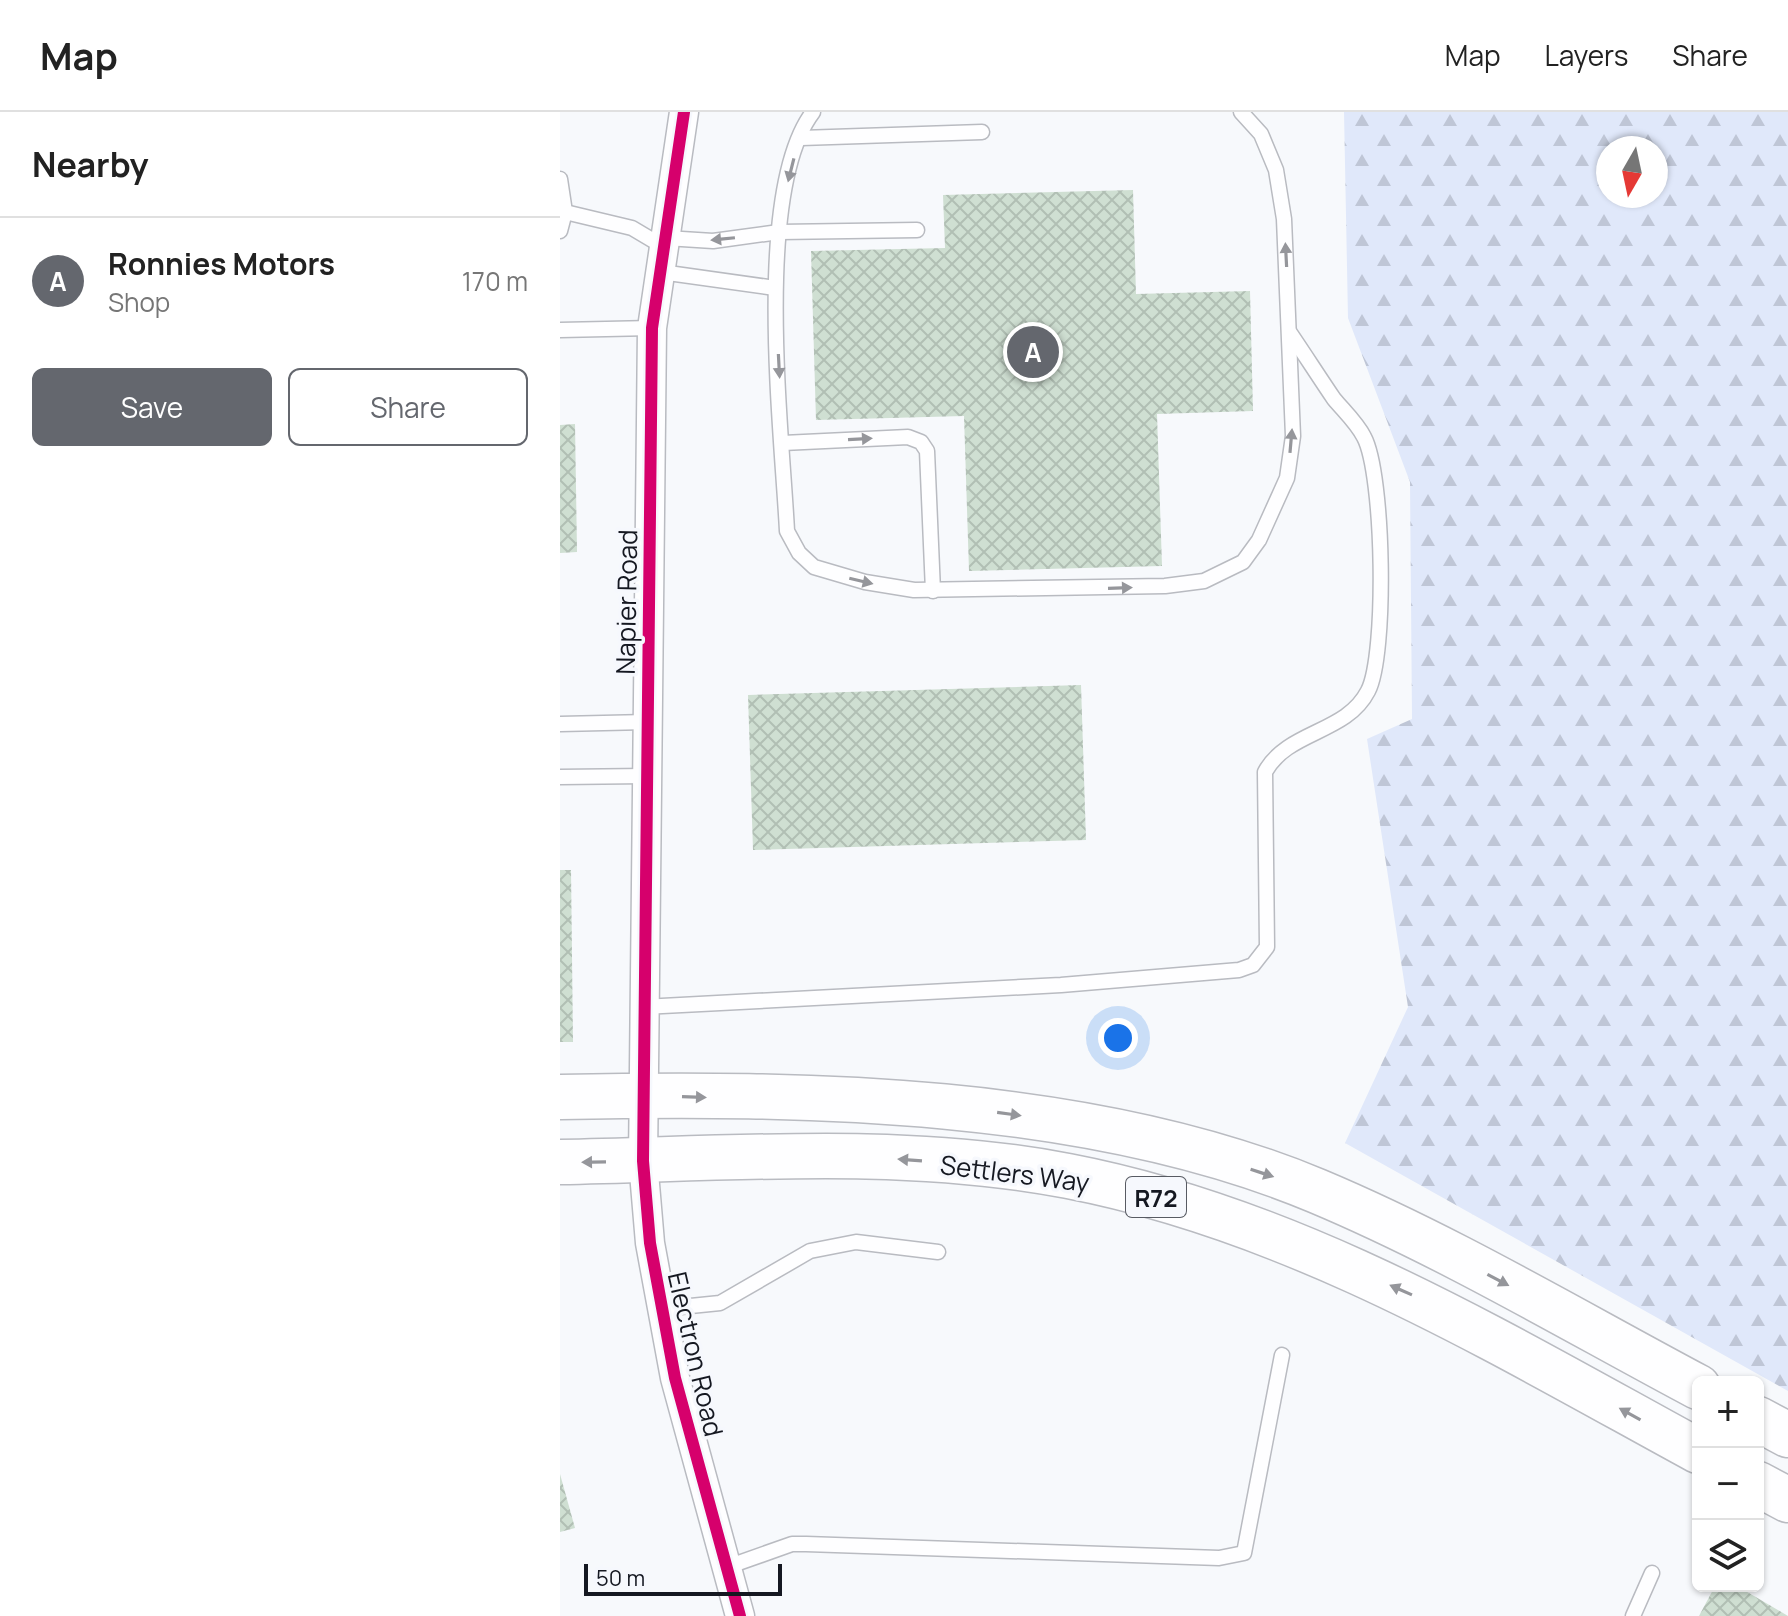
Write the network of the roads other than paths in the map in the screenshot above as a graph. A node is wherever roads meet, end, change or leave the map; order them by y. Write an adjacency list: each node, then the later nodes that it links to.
1 (684, 112): 11 (street, Napier Road)
2 (813, 112): 5 (lane)
3 (1241, 112): 15 (lane, one-way to 3)
4 (982, 132): 5 (lane)
5 (801, 138): 10 (lane, one-way to 10)
6 (560, 179): 7 (lane)
7 (565, 212): 9 (lane); 11 (lane)
8 (917, 230): 10 (lane)
9 (560, 231)
10 (779, 232): 11 (lane, one-way to 11); 12 (lane)
11 (664, 252): 12 (lane); 13 (street, Napier Road)
12 (775, 288): 16 (lane, one-way to 16)
13 (652, 328): 14 (lane); 18 (street, Napier Road)
14 (560, 330)
15 (1290, 332): 17 (lane, one-way to 15); 22 (lane)
16 (783, 443): 17 (lane, one-way to 17); 17 (lane, one-way to 17)
17 (933, 591)
18 (647, 722): 19 (lane); 20 (street, Napier Road)
19 (560, 724)
20 (646, 776): 21 (lane); 22 (street, Napier Road)
21 (560, 777)
22 (643, 1007): 23 (street, Napier Road)
23 (642, 1095): 24 (main road, Settlers Way / R72); 25 (street, Electron Road); 30 (main road, Settlers Way / R72, one-way to 30)
24 (560, 1097)
25 (643, 1161): 26 (main road, Settlers Way / R72, one-way to 26); 28 (street, Electron Road); 33 (main road, Settlers Way / R72, one-way to 25)
26 (560, 1162)
27 (938, 1252): 28 (lane)
28 (661, 1309): 36 (street, Electron Road)
29 (1282, 1355): 36 (lane)
30 (1692, 1384)
31 (1764, 1422): 32 (main road)
32 (1788, 1435)
33 (1693, 1448)
34 (1764, 1487): 35 (main road)
35 (1788, 1500)
36 (727, 1567): 38 (street, Electron Road)
37 (1652, 1573): 39 (lane)
38 (740, 1616)
39 (1633, 1616)

